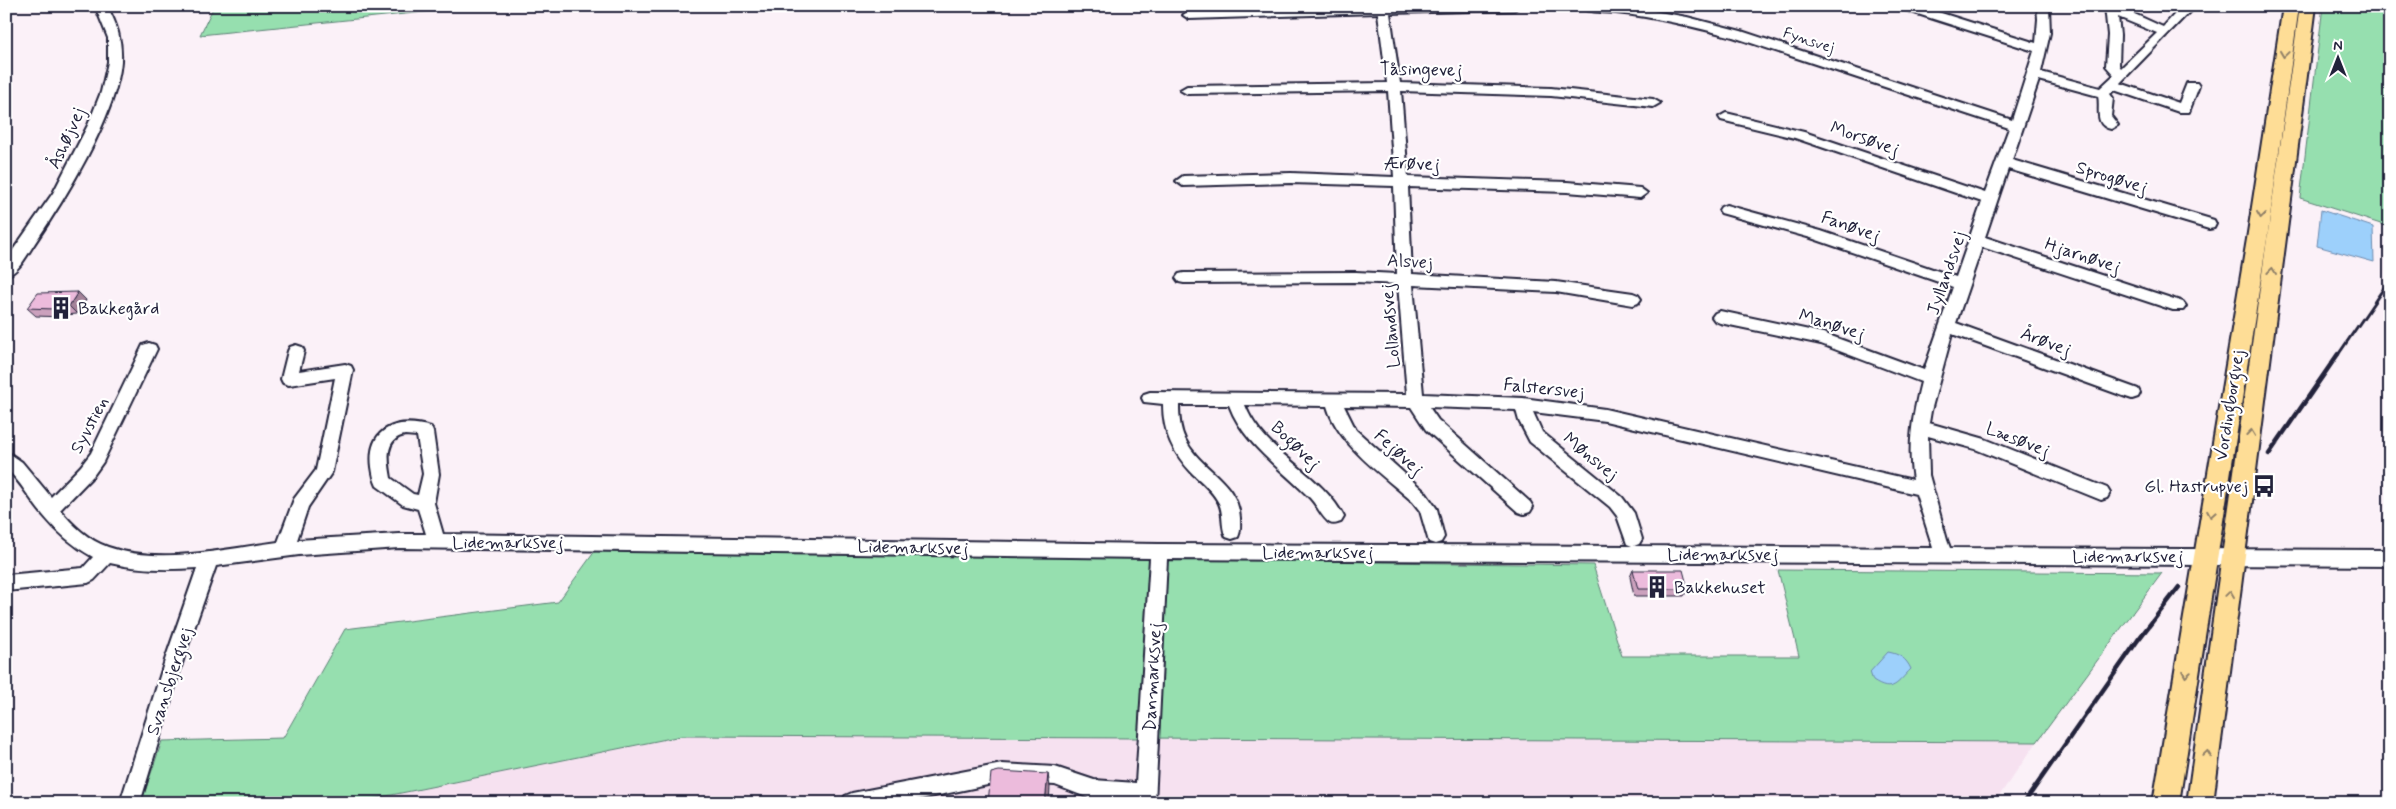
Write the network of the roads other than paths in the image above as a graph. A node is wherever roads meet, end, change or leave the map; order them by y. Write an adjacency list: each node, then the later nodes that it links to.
1 (101, 6): 31 (street, Åshøjvej)
2 (1514, 6): 10 (street)
3 (1585, 6): 22 (street, Fynsvej)
4 (1906, 6): 13 (street)
5 (2044, 6): 13 (street, Jyllandsvej)
6 (2189, 6): 12 (street)
7 (2291, 6): 66 (main road, Vordingborgvej, one-way to 66)
8 (2308, 6): 65 (main road, Vordingborgvej, one-way to 8)
9 (2112, 8): 12 (street); 15 (street)
10 (1384, 12): 11 (street); 17 (street, Lollandsvej)
11 (1189, 15)
12 (2165, 32): 15 (street)
13 (2041, 49): 14 (street, Jyllandsvej)
14 (2033, 74): 15 (street); 22 (street, Jyllandsvej)
15 (2112, 85): 16 (street); 21 (street)
16 (2192, 86)
17 (1394, 87): 18 (street, Tåsingevej); 19 (street, Tåsingevej); 24 (street, Lollandsvej)
18 (1187, 90)
19 (1653, 103)
20 (1726, 117): 27 (street, Morsøvej)
21 (2111, 124)
22 (2017, 126): 23 (street, Jyllandsvej)
23 (2005, 163): 27 (street, Jyllandsvej); 29 (street, Sprogøvej)
24 (1401, 181): 25 (street, Ærøvej); 26 (street, Ærøvej); 33 (street, Lollandsvej)
25 (1183, 182)
26 (1640, 193)
27 (1990, 200): 30 (street, Jyllandsvej)
28 (1726, 210): 34 (street, Fanøvej)
29 (2209, 224)
30 (1978, 240): 34 (street, Jyllandsvej); 36 (street, Hjarnøvej)
31 (6, 271)
32 (1184, 278): 33 (street, Alsvej)
33 (1405, 280): 35 (street, Alsvej); 46 (street, Lollandsvej)
34 (1962, 285): 38 (street, Jyllandsvej)
35 (1633, 299)
36 (2178, 306)
37 (1720, 317): 41 (street, Manøvej)
38 (1947, 326): 41 (street, Jyllandsvej); 42 (street, Årøvej)
39 (149, 349): 55 (street, Syvstien)
40 (296, 350): 61 (street)
41 (1930, 378): 49 (street, Jyllandsvej)
42 (2132, 393)
43 (1150, 398): 44 (street, Falstersvej)
44 (1171, 398): 45 (street, Falstersvej); 57 (street)
45 (1235, 399): 47 (street, Falstersvej); 56 (street, Bogøvej)
46 (1415, 399): 47 (street, Falstersvej); 48 (street, Falstersvej); 54 (street)
47 (1334, 400): 58 (street, Fejøvej)
48 (1523, 404): 51 (street, Falstersvej); 59 (street, Mønsvej)
49 (1920, 426): 51 (street, Jyllandsvej); 52 (street, Læsøvej)
50 (7, 460): 55 (street, Lidemarksvej)
51 (1924, 489): 64 (street, Jyllandsvej)
52 (2101, 493)
53 (425, 503): 60 (street, Lidemarksvej)
54 (1524, 507)
55 (49, 510): 63 (street, Lidemarksvej)
56 (1335, 517)
57 (1232, 532)
58 (1435, 537)
59 (1633, 539)
60 (432, 542): 61 (street, Lidemarksvej); 62 (street, Lidemarksvej)
61 (285, 549): 68 (street, Lidemarksvej)
62 (1159, 551): 64 (street, Lidemarksvej); 70 (street, Danmarksvej)
63 (106, 555): 68 (street, Lidemarksvej); 69 (street)
64 (1944, 555): 66 (street, Lidemarksvej)
65 (2235, 556): 66 (street, Lidemarksvej); 67 (street, Lidemarksvej); 74 (main road, Vordingborgvej, one-way to 65)
66 (2204, 557): 73 (main road, Vordingborgvej, one-way to 73)
67 (2390, 558)
68 (209, 559): 71 (street, Svansbjergvej)
69 (6, 582)
70 (1146, 798): 72 (street)
71 (130, 803)
72 (852, 803)
73 (2166, 803)
74 (2200, 803)

